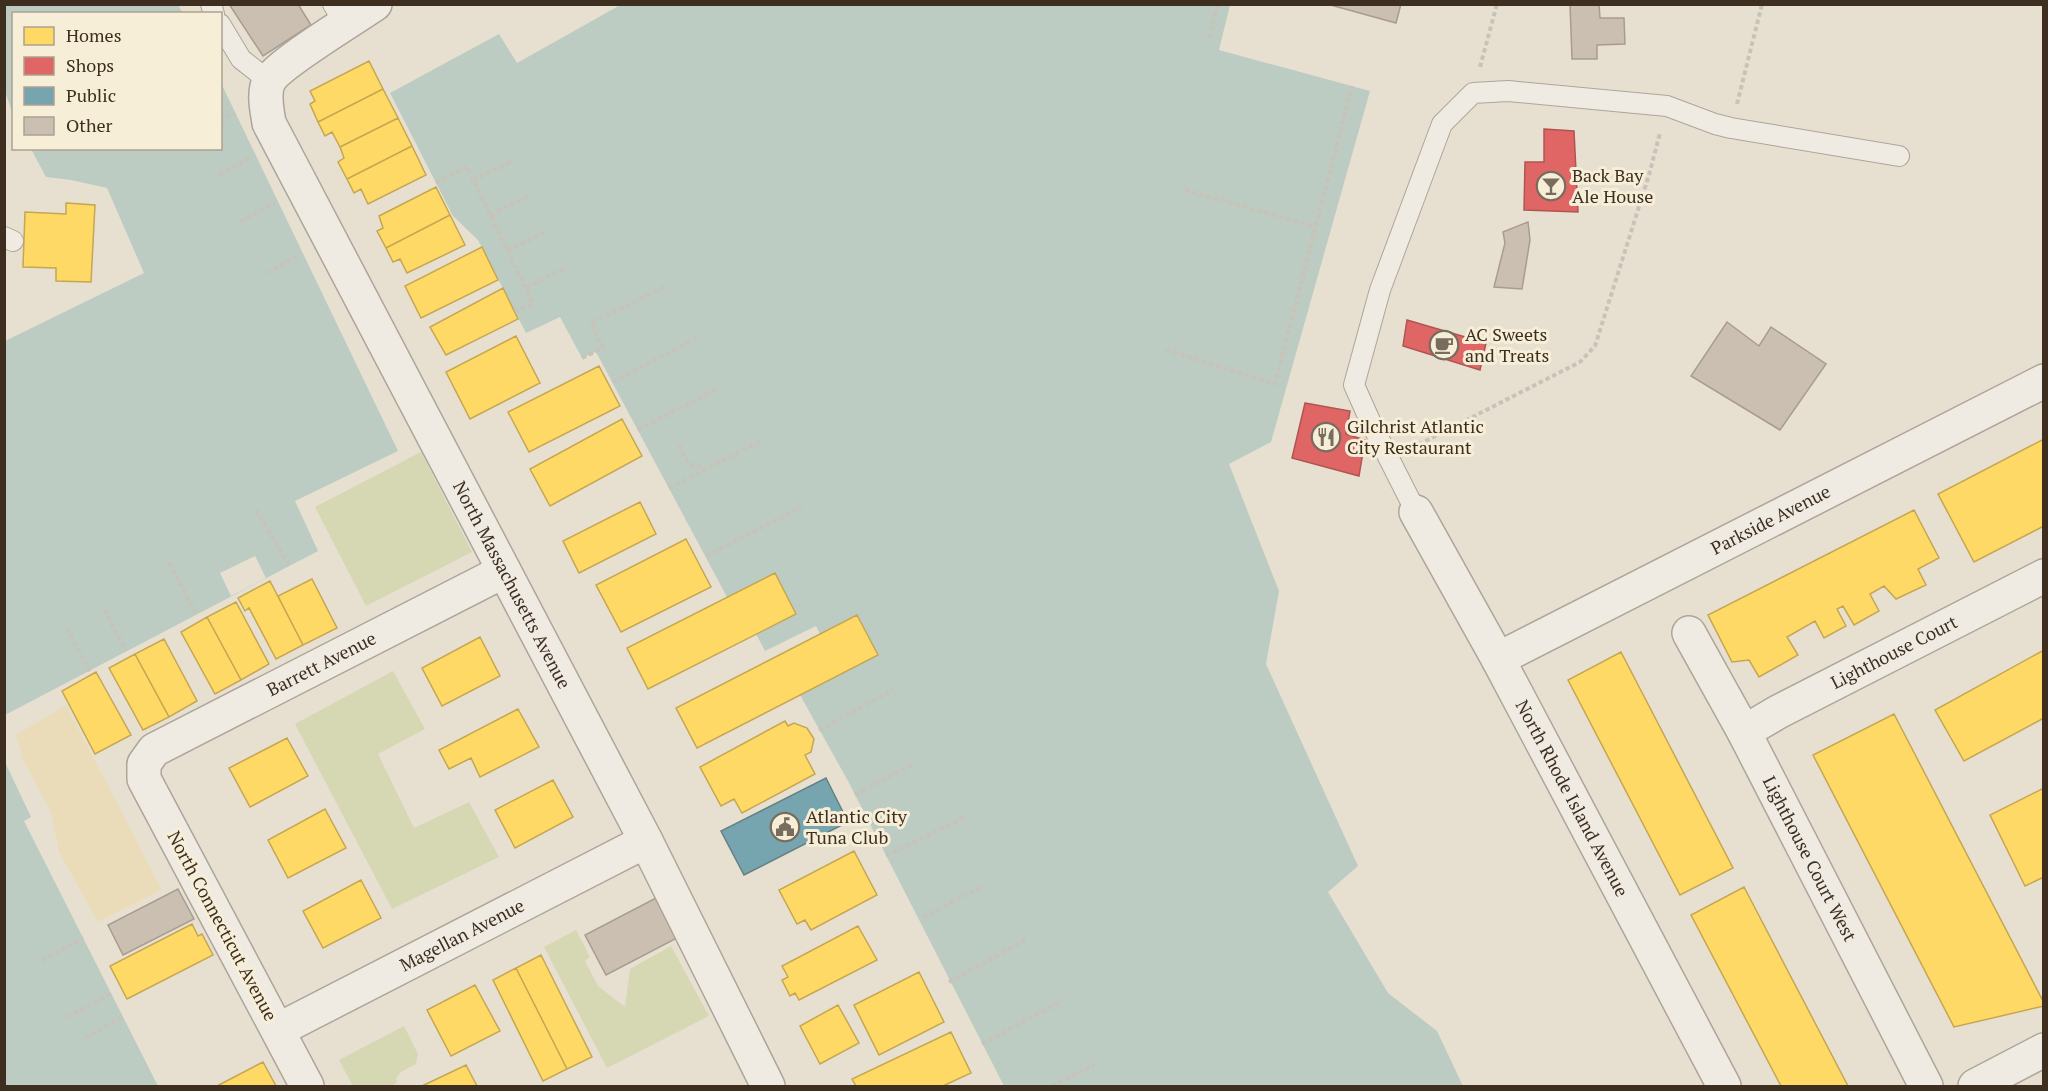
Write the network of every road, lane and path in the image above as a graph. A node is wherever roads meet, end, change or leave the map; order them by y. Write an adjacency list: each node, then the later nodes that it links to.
1 (375, 4): 5 (street)
2 (1218, 4): 7 (path)
3 (1497, 4): 10 (path)
4 (1762, 4): 14 (path)
5 (339, 14): 8 (street)
6 (222, 27): 8 (lane)
7 (1209, 38)
8 (269, 81): 53 (street, North Massachusetts Avenue)
9 (1352, 86): 26 (path)
10 (1473, 93): 11 (lane); 44 (lane)
11 (1667, 106): 14 (lane); 44 (path)
12 (236, 113): 13 (path)
13 (222, 120)
14 (1731, 128): 16 (lane)
15 (255, 155): 18 (path)
16 (1899, 156)
17 (513, 161): 19 (path)
18 (219, 175)
19 (473, 180): 20 (path); 24 (path)
20 (436, 183)
21 (1185, 190): 26 (path)
22 (528, 196): 24 (path)
23 (278, 202): 25 (path)
24 (490, 215): 28 (path)
25 (240, 222)
26 (1316, 226): 36 (path)
27 (546, 232): 28 (path)
28 (507, 250): 33 (path)
29 (303, 254): 31 (path)
30 (564, 268): 33 (path)
31 (267, 273)
32 (666, 286): 37 (path)
33 (526, 288): 34 (path)
34 (515, 312)
35 (700, 336): 39 (path)
36 (1166, 350)
37 (582, 358)
38 (2043, 381): 60 (street, Parkside Avenue)
39 (613, 382)
40 (717, 389): 41 (path)
41 (639, 430)
42 (763, 440): 45 (path)
43 (679, 445): 45 (path)
44 (1389, 460): 49 (lane)
45 (706, 469): 46 (path)
46 (669, 488)
47 (801, 507): 50 (path)
48 (256, 510): 52 (path)
49 (1416, 512): 60 (street, North Rhode Island Avenue)
50 (706, 556)
51 (170, 563): 56 (path)
52 (289, 566)
53 (504, 571): 66 (street, Barrett Avenue); 69 (street, North Massachusetts Avenue)
54 (2043, 576): 64 (street, Lighthouse Court)
55 (104, 609): 59 (path)
56 (196, 614)
57 (67, 628): 61 (path)
58 (1689, 633): 64 (street, Lighthouse Court West)
59 (126, 651)
60 (1498, 659): 89 (street, North Rhode Island Avenue)
61 (90, 670)
62 (893, 690): 63 (path)
63 (819, 730)
64 (1744, 732): 90 (street, Lighthouse Court West)
65 (915, 763): 67 (path)
66 (144, 764): 81 (street, North Connecticut Avenue)
67 (855, 795)
68 (966, 816): 70 (path)
69 (645, 841): 81 (street, Magellan Avenue); 87 (street, North Massachusetts Avenue)
70 (886, 856)
71 (982, 887): 72 (path)
72 (922, 917)
73 (83, 938): 75 (path)
74 (1027, 939): 76 (path)
75 (42, 961)
76 (949, 982)
77 (111, 994): 79 (path)
78 (1062, 1002): 83 (path)
79 (67, 1017)
80 (123, 1017): 82 (path)
81 (278, 1030): 86 (street, North Connecticut Avenue)
82 (85, 1038)
83 (982, 1044)
84 (2043, 1050): 91 (street)
85 (1094, 1065): 88 (path)
86 (307, 1086)
87 (768, 1086)
88 (1052, 1086)
89 (1724, 1086)
90 (1926, 1086)
91 (1975, 1086)

